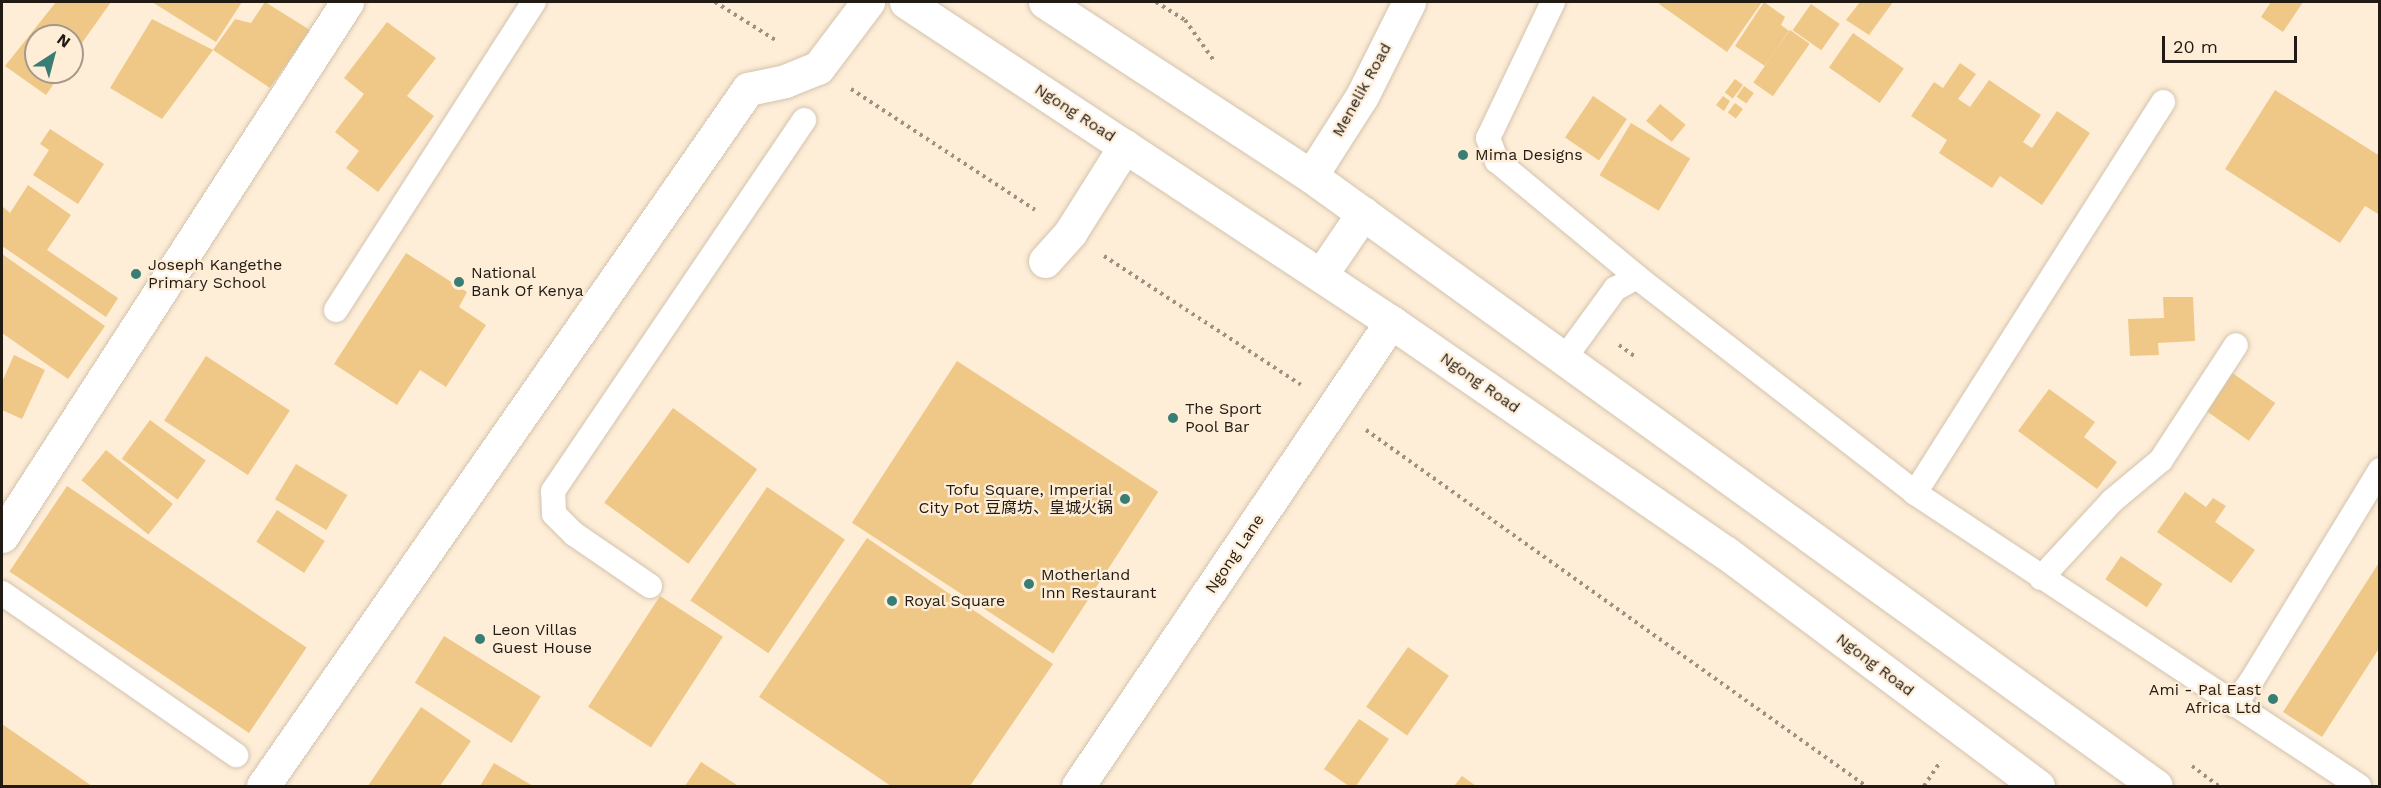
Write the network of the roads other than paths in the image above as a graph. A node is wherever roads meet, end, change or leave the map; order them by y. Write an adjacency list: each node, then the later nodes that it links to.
1 (347, 2): 22 (main road)
2 (534, 2): 16 (lane)
3 (867, 2): 28 (main road)
4 (906, 2): 10 (main road, Ngong Road)
5 (1045, 2): 11 (main road)
6 (1409, 2): 11 (main road, Menelik Road)
7 (1552, 2): 15 (lane)
8 (2163, 102): 21 (lane)
9 (804, 120): 24 (lane)
10 (1125, 146): 13 (main road); 14 (main road, Ngong Road)
11 (1311, 176): 12 (main road)
12 (1362, 213): 14 (main road); 19 (main road)
13 (1045, 261)
14 (1321, 275): 17 (main road, Ngong Road)
15 (1637, 277): 19 (lane); 21 (lane)
16 (336, 310)
17 (1391, 322): 29 (main road, Ngong Lane); 30 (main road, Ngong Road)
18 (2236, 345): 23 (lane)
19 (1564, 359): 31 (main road)
20 (2379, 470): 26 (lane)
21 (1915, 493): 23 (lane)
22 (2, 536)
23 (2041, 578): 26 (lane)
24 (650, 586)
25 (2, 593): 27 (lane)
26 (2234, 705): 32 (lane)
27 (236, 755)
28 (263, 786)
29 (1078, 786)
30 (2038, 786)
31 (2156, 786)
32 (2359, 786)

